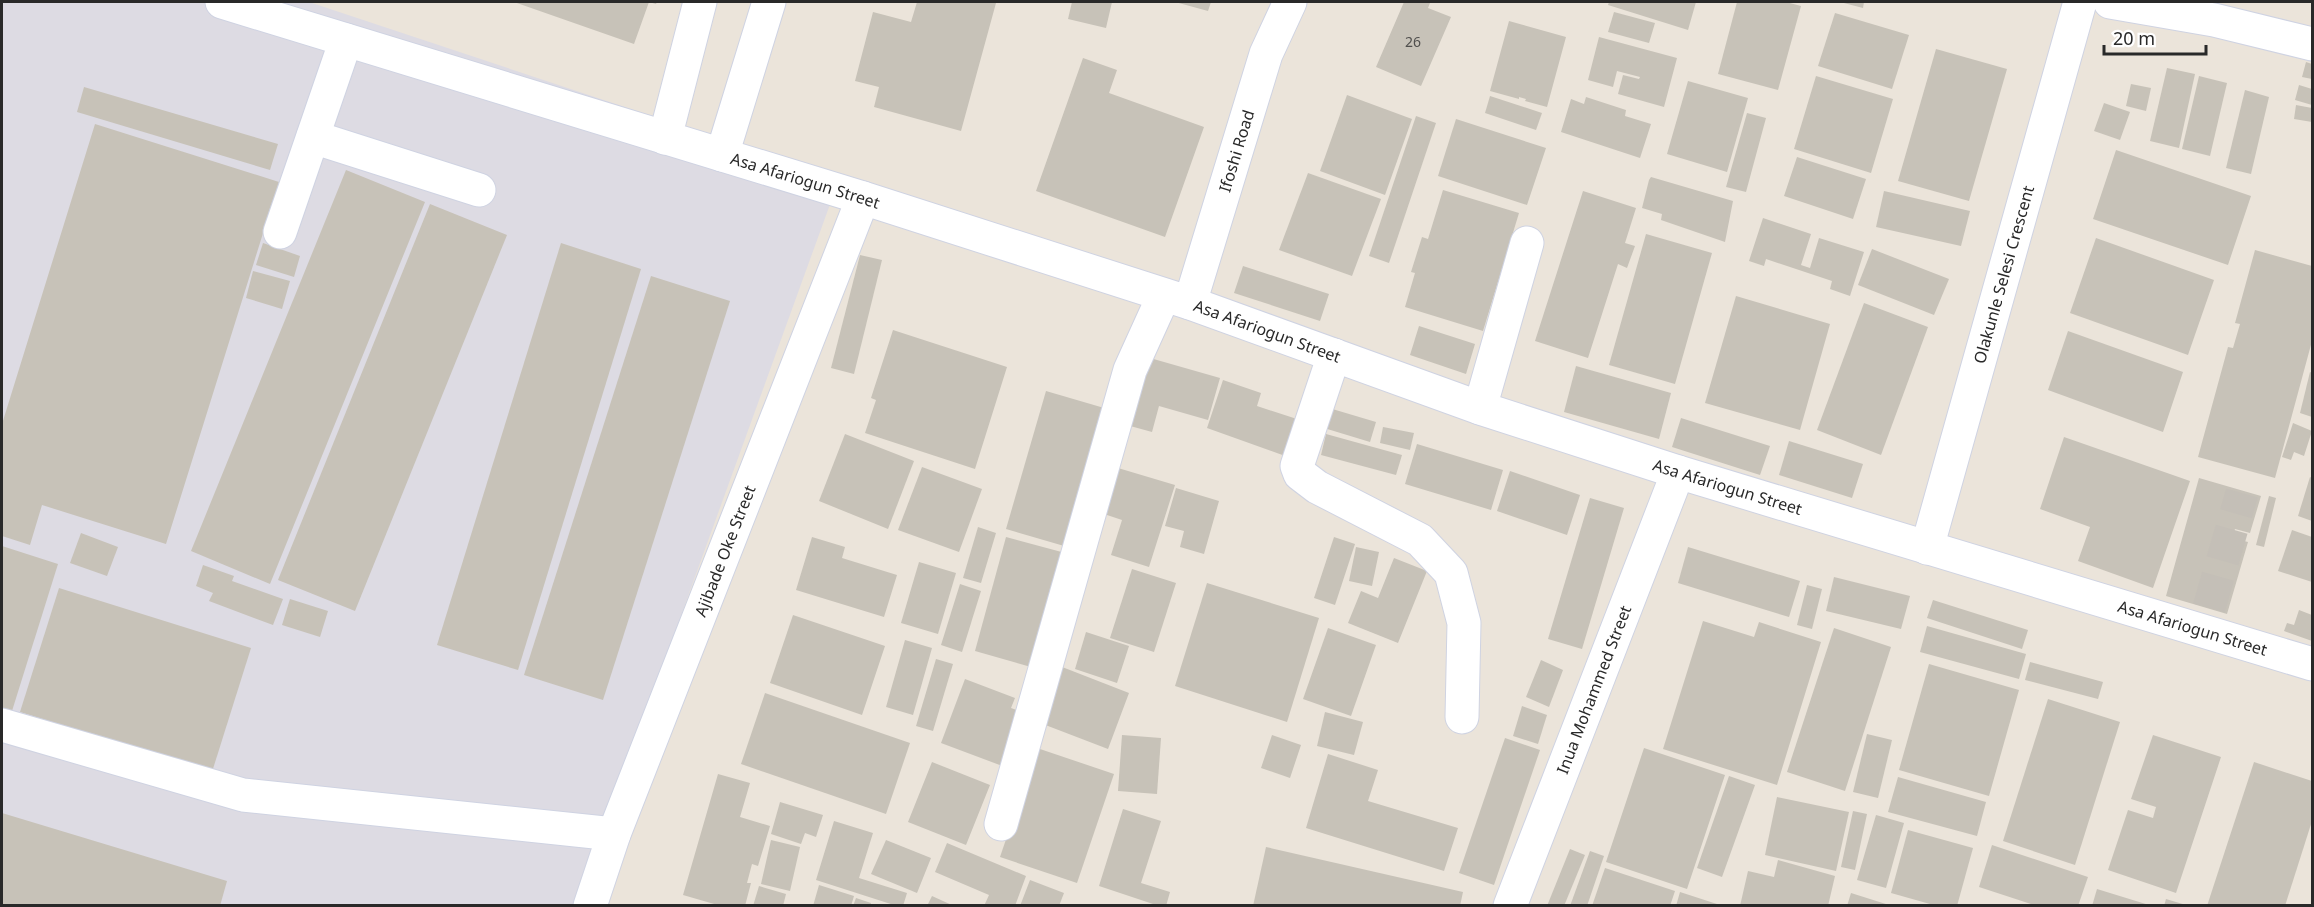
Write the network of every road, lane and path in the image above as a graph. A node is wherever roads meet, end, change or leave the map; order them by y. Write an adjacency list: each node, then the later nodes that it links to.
1 (222, 2): 7 (street, Asa Afariogun Street)
2 (700, 2): 10 (street)
3 (769, 2): 11 (street)
4 (1290, 2): 16 (street, Ifoshi Road)
5 (2080, 2): 20 (street, Olakunle Selesi Crescent)
6 (2110, 2): 8 (street)
7 (346, 39): 9 (street); 10 (street, Asa Afariogun Street)
8 (2313, 44)
9 (313, 137): 12 (street); 14 (street)
10 (665, 138): 11 (street, Asa Afariogun Street)
11 (722, 155): 13 (street, Asa Afariogun Street)
12 (479, 190)
13 (863, 198): 16 (street, Asa Afariogun Street); 25 (street, Ajibade Oke Street)
14 (280, 232)
15 (1527, 243): 18 (street)
16 (1177, 299): 17 (street, Asa Afariogun Street); 24 (street, Ifoshi Road)
17 (1334, 356): 18 (street, Asa Afariogun Street); 22 (street)
18 (1480, 408): 19 (street, Asa Afariogun Street)
19 (1678, 472): 20 (street, Asa Afariogun Street); 27 (street, Inua Mohammed Street)
20 (1927, 548): 21 (street, Asa Afariogun Street)
21 (2313, 664)
22 (1462, 717)
23 (2, 725): 25 (street)
24 (1001, 824)
25 (614, 834): 26 (street, Ajibade Oke Street)
26 (590, 906)
27 (1510, 906)

